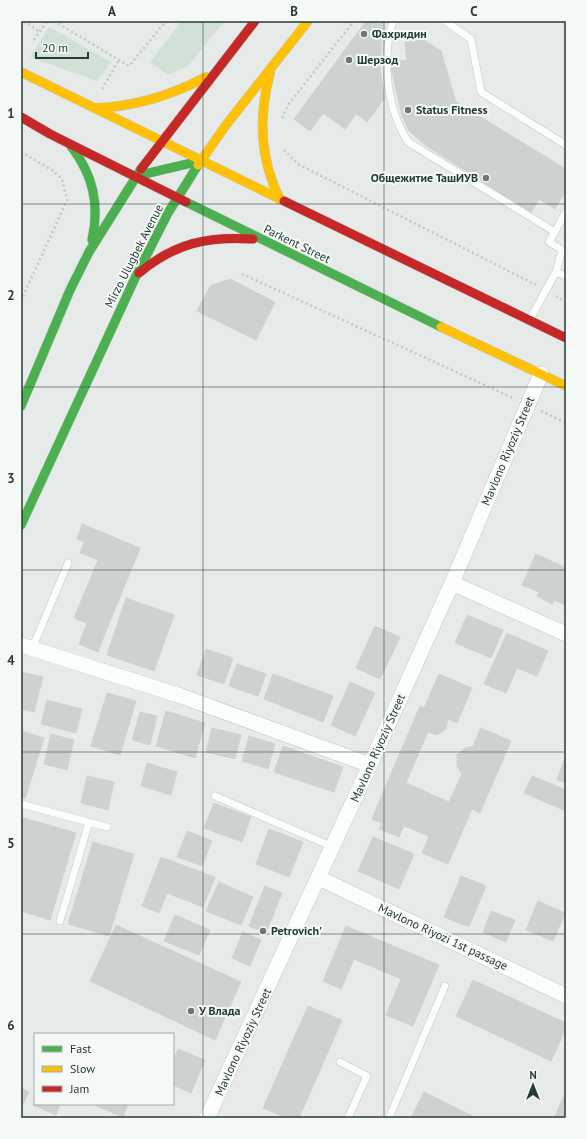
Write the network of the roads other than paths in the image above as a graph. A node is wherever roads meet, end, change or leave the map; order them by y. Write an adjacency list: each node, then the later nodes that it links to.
1 (254, 21): 7 (main road)
2 (308, 21): 5 (main road, Mirzo Ulugbek Avenue)
3 (393, 21): 19 (lane)
4 (446, 21): 12 (lane)
5 (272, 67): 13 (main road, Mirzo Ulugbek Avenue); 17 (main road)
6 (21, 72): 8 (main road)
7 (214, 72): 8 (main road); 10 (main road)
8 (90, 107): 10 (main road)
9 (21, 117): 11 (main road, Parkent Street)
10 (160, 141): 13 (main road); 14 (main road); 15 (main road)
11 (69, 143): 15 (main road, Parkent Street); 21 (main road)
12 (566, 145)
13 (200, 161): 14 (main road); 16 (main road, Mirzo Ulugbek Avenue); 17 (main road)
14 (168, 169): 15 (main road); 16 (main road)
15 (136, 176): 16 (main road, Parkent Street); 21 (main road)
16 (177, 197): 20 (main road, Parkent Street); 23 (main road, Mirzo Ulugbek Avenue)
17 (280, 200): 25 (main road)
18 (566, 212): 19 (lane)
19 (555, 232): 22 (lane)
20 (260, 239): 23 (main road); 27 (main road, Parkent Street)
21 (89, 252): 29 (main road)
22 (556, 272): 24 (lane); 25 (lane)
23 (136, 276): 30 (main road, Mirzo Ulugbek Avenue)
24 (566, 276)
25 (529, 320): 26 (main road)
26 (566, 338)
27 (541, 374): 28 (main road, Parkent Street); 32 (street, Mavlono Riyoziy Street)
28 (566, 386)
29 (21, 406)
30 (21, 525)
31 (68, 563): 34 (lane)
32 (452, 583): 33 (street); 35 (street, Mavlono Riyoziy Street)
33 (566, 634)
34 (27, 647): 35 (street)
35 (370, 765): 40 (street, Mavlono Riyoziy Street)
36 (215, 796): 40 (lane)
37 (21, 804): 38 (lane)
38 (89, 822): 39 (lane); 42 (lane)
39 (107, 827)
40 (334, 847): 41 (street, Mavlono Riyoziy Street)
41 (320, 878): 44 (street, Mavlono Riyozi 1st passage); 46 (street, Mavlono Riyoziy Street)
42 (60, 921)
43 (445, 986): 48 (lane)
44 (566, 996)
45 (340, 1062): 47 (lane)
46 (207, 1118)
47 (348, 1118)
48 (389, 1118)

